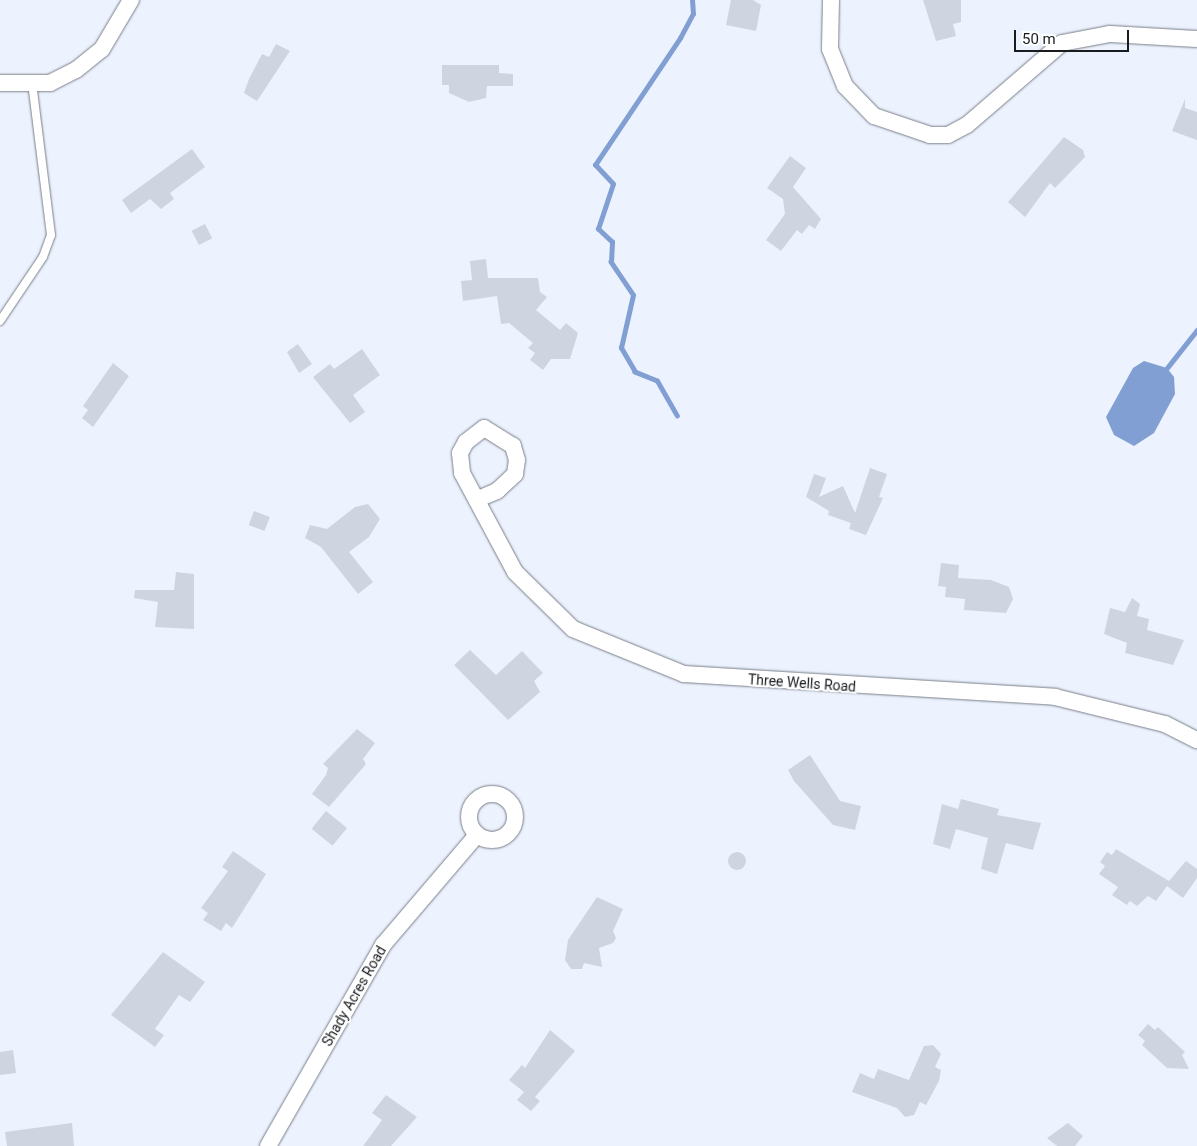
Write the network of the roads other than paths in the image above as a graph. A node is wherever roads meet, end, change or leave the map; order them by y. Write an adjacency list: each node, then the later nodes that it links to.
1 (131, 0): 5 (street)
2 (831, 0): 3 (street)
3 (1197, 39)
4 (0, 83): 5 (street)
5 (32, 83): 6 (lane)
6 (0, 320)
7 (478, 499): 8 (street, Three Wells Road)
8 (1197, 740)
9 (477, 835): 10 (street, Shady Acres Road)
10 (268, 1146)

